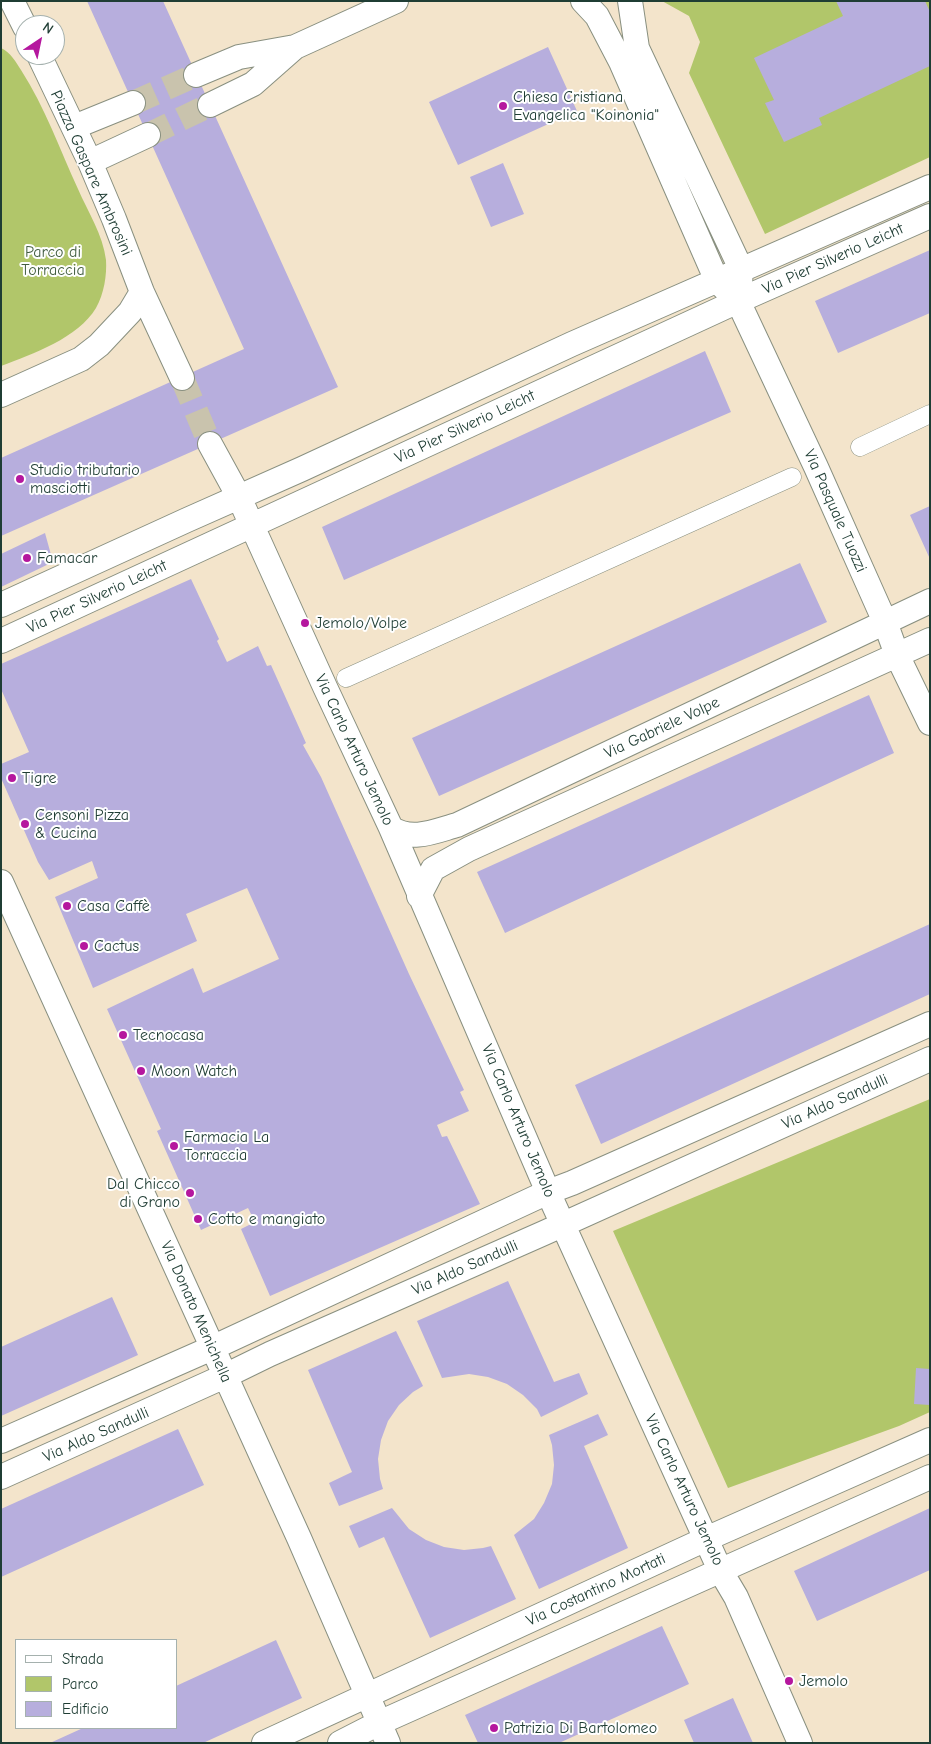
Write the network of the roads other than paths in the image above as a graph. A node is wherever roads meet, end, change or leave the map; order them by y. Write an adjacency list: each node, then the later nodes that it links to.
1 (396, 1): 4 (street)
2 (583, 1): 15 (street, Via Pasquale Tuozzi)
3 (630, 1): 14 (street)
4 (295, 47): 6 (street); 8 (street)
5 (43, 65): 9 (street, Piazza Gaspare Ambrosini)
6 (196, 75)
7 (133, 103): 9 (street)
8 (210, 105)
9 (74, 127): 11 (street, Piazza Gaspare Ambrosini)
10 (148, 135): 11 (street)
11 (90, 162): 16 (street, Piazza Gaspare Ambrosini)
12 (930, 187): 14 (street, Via Pier Silverio Leicht)
13 (930, 216): 17 (street, Via Pier Silverio Leicht)
14 (741, 269): 15 (street, Via Pier Silverio Leicht); 17 (street, Via Pasquale Tuozzi)
15 (717, 281): 17 (street, Via Pasquale Tuozzi); 24 (street, Via Pier Silverio Leicht)
16 (142, 292): 18 (street, Piazza Gaspare Ambrosini); 19 (street)
17 (738, 301): 25 (street, Via Pier Silverio Leicht); 28 (street, Via Pasquale Tuozzi)
18 (182, 378)
19 (1, 395)
20 (930, 414): 22 (street)
21 (210, 444): 24 (street)
22 (860, 446)
23 (792, 477): 32 (street)
24 (239, 497): 25 (street, Via Carlo Arturo Jemolo); 27 (street, Via Pier Silverio Leicht)
25 (251, 526): 30 (street, Via Pier Silverio Leicht); 34 (street, Via Carlo Arturo Jemolo)
26 (930, 601): 28 (street, Via Gabriele Volpe)
27 (1, 606)
28 (885, 622): 31 (street, Via Pasquale Tuozzi); 34 (street, Via Gabriele Volpe)
29 (930, 640): 31 (street, Via Gabriele Volpe)
30 (1, 641)
31 (897, 655): 33 (street, Via Pasquale Tuozzi); 36 (street, Via Gabriele Volpe)
32 (346, 678)
33 (930, 723)
34 (391, 828): 36 (street, Via Carlo Arturo Jemolo)
35 (1, 882): 41 (street, Via Donato Menichella)
36 (419, 896): 39 (street, Via Carlo Arturo Jemolo)
37 (930, 1024): 39 (street, Via Aldo Sandulli)
38 (930, 1059): 40 (street, Via Aldo Sandulli)
39 (548, 1192): 40 (street, Via Carlo Arturo Jemolo); 41 (street, Via Aldo Sandulli)
40 (563, 1225): 42 (street, Via Aldo Sandulli); 47 (street, Via Carlo Arturo Jemolo)
41 (212, 1348): 42 (street, Via Donato Menichella); 44 (street, Via Aldo Sandulli)
42 (225, 1376): 45 (street, Via Aldo Sandulli); 49 (street, Via Donato Menichella)
43 (930, 1440): 47 (street, Via Costantino Mortati)
44 (1, 1441)
45 (1, 1477)
46 (930, 1477): 48 (street, Via Costantino Mortati)
47 (706, 1539): 48 (street, Via Carlo Arturo Jemolo); 49 (street, Via Costantino Mortati)
48 (720, 1570): 50 (street, Via Costantino Mortati); 53 (street, Via Carlo Arturo Jemolo)
49 (366, 1696): 50 (street, Via Donato Menichella); 51 (street, Via Costantino Mortati)
50 (383, 1733): 52 (street, Via Costantino Mortati)
51 (264, 1743)
52 (340, 1743)
53 (800, 1743)

